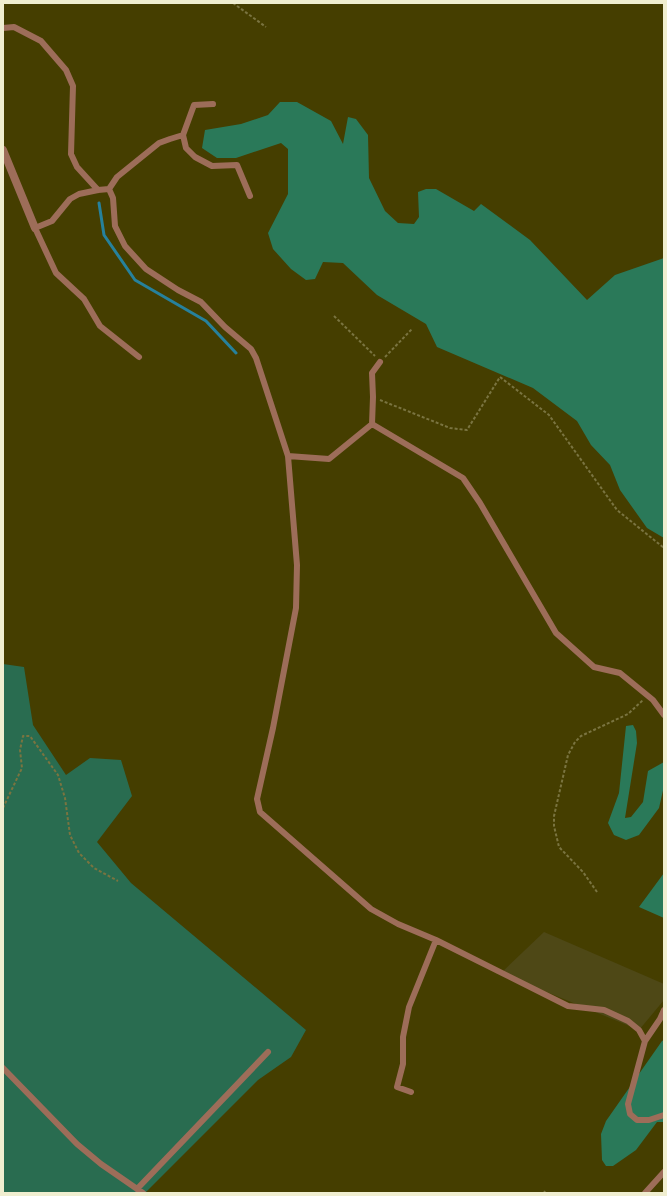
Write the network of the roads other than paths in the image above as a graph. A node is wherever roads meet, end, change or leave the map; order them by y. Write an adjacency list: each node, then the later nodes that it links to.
1 (3, 28): 5 (lane)
2 (213, 104): 3 (lane)
3 (183, 135): 6 (lane); 7 (lane)
4 (3, 150): 8 (street)
5 (98, 190): 6 (lane); 8 (lane)
6 (109, 190): 12 (lane)
7 (250, 196)
8 (35, 228): 9 (lane)
9 (139, 357)
10 (380, 362): 11 (lane)
11 (372, 424): 12 (lane); 13 (lane)
12 (288, 456): 14 (lane)
13 (664, 715)
14 (436, 940): 16 (lane); 19 (lane)
15 (664, 1010): 16 (lane)
16 (645, 1041): 20 (lane)
17 (268, 1052): 22 (lane)
18 (3, 1068): 22 (lane)
19 (412, 1092)
20 (664, 1115)
21 (664, 1172): 23 (lane)
22 (140, 1191)
23 (645, 1193)

